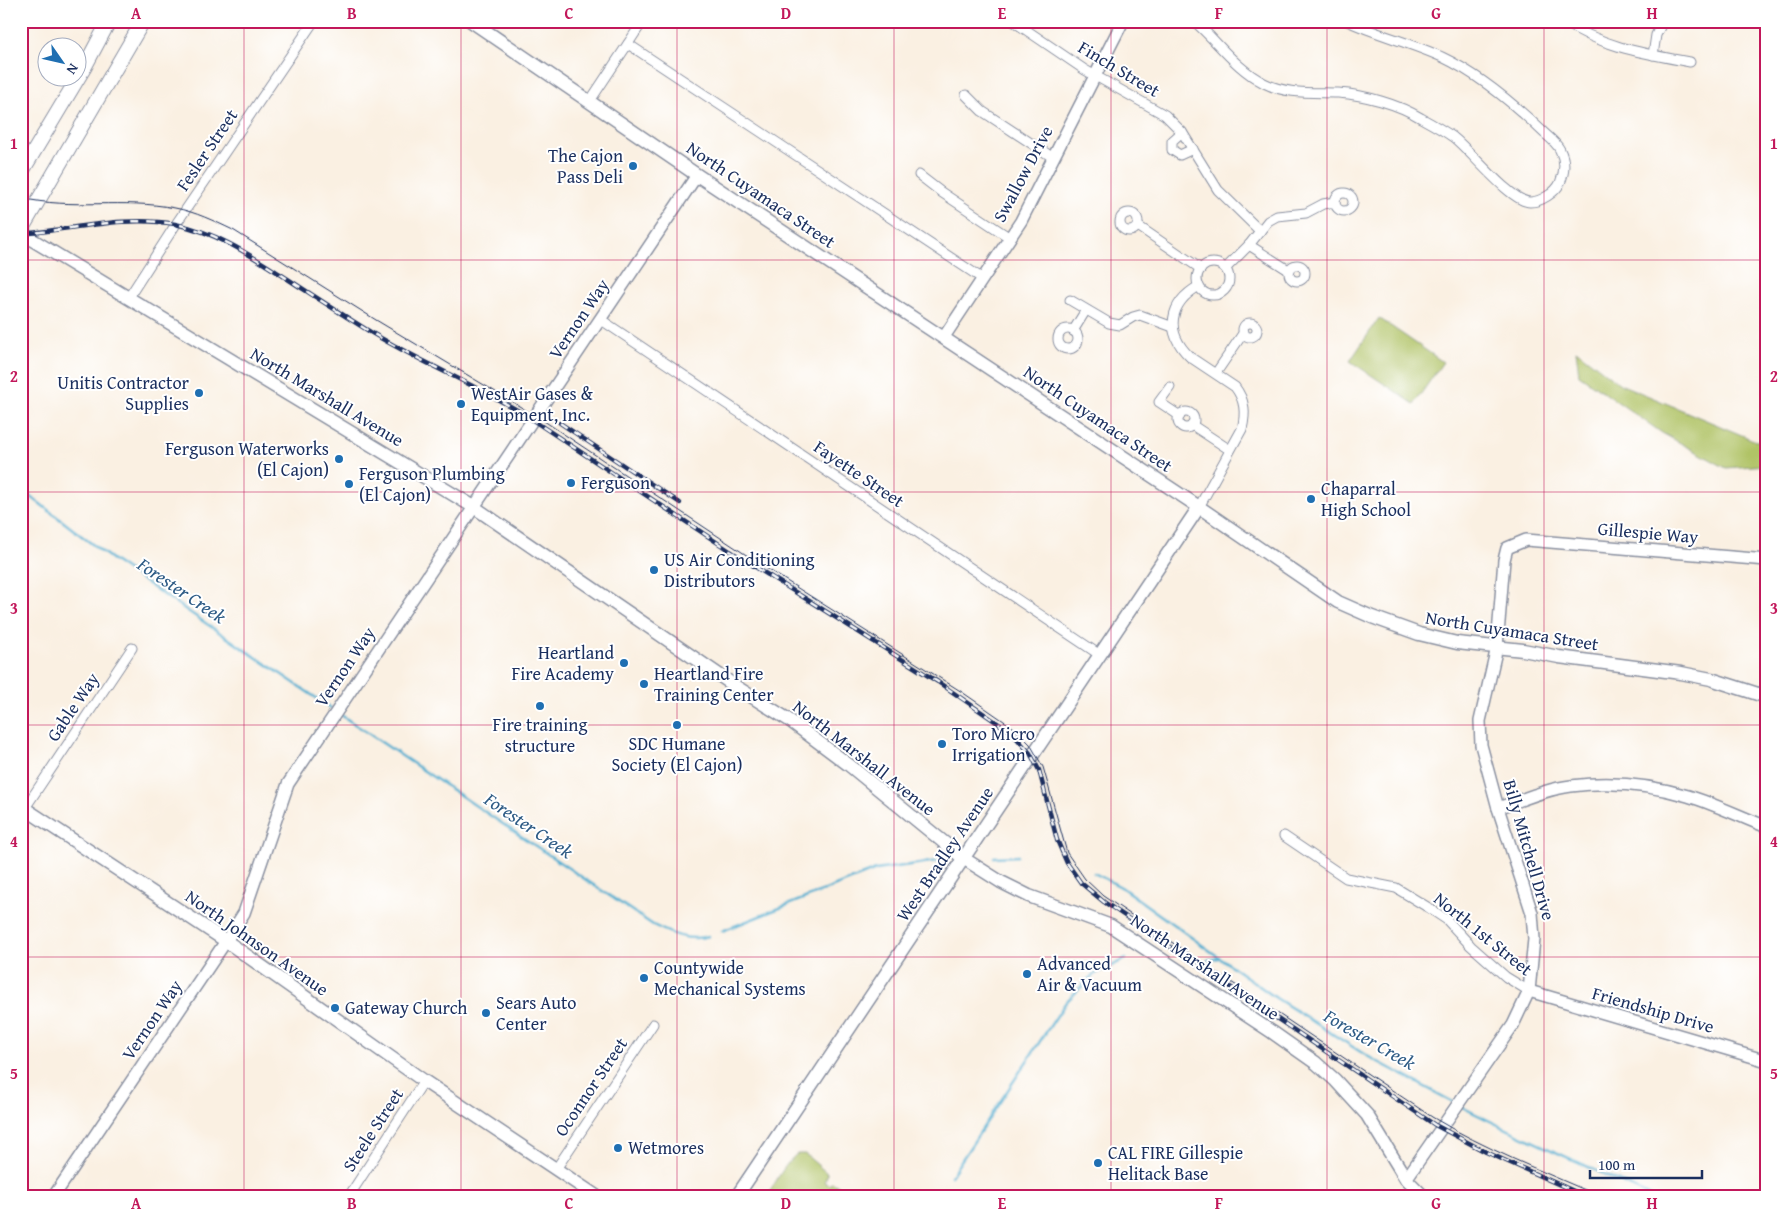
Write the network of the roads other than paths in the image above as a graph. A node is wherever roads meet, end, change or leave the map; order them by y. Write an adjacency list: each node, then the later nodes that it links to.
1 (109, 21): 21 (main road)
2 (143, 21): 26 (main road)
3 (314, 21): 35 (street, Fesler Street)
4 (471, 21): 17 (main road, North Cuyamaca Street)
5 (644, 21): 12 (street)
6 (1013, 21): 15 (street, Finch Street)
7 (1122, 21): 15 (street, Swallow Drive)
8 (1194, 21): 9 (street)
9 (1347, 21)
10 (1564, 21): 13 (street)
11 (1663, 21): 13 (street)
12 (628, 44): 17 (street); 33 (street)
13 (1653, 55): 14 (street)
14 (1690, 62)
15 (1094, 75): 18 (street, Finch Street); 20 (street, Swallow Drive)
16 (966, 95): 20 (street)
17 (590, 102): 22 (main road, North Cuyamaca Street)
18 (1182, 132): 19 (street, Finch Street); 19 (street)
19 (1193, 149): 27 (street, Finch Street)
20 (1052, 157): 28 (street, Swallow Drive)
21 (21, 173)
22 (697, 175): 38 (street, Vernon Way); 42 (main road, North Cuyamaca Street)
23 (919, 175): 28 (street)
24 (1335, 202): 27 (street)
25 (1138, 226): 31 (street)
26 (21, 232): 35 (main road, North Marshall Avenue)
27 (1260, 232): 29 (street)
28 (1010, 238): 33 (street, Swallow Drive)
29 (1249, 245): 30 (street); 32 (street)
30 (1226, 268): 31 (street); 34 (street)
31 (1201, 269): 34 (street)
32 (1290, 271)
33 (983, 279): 42 (street, Swallow Drive)
34 (1199, 286): 39 (street)
35 (129, 297): 46 (main road, North Marshall Avenue)
36 (1070, 300): 37 (street)
37 (1086, 310): 39 (street); 40 (street)
38 (600, 319): 46 (street, Vernon Way); 52 (street, Fayette Street)
39 (1173, 327): 43 (street)
40 (1073, 331)
41 (1244, 332): 43 (street)
42 (944, 337): 47 (main road, North Cuyamaca Street)
43 (1216, 373): 45 (street)
44 (1170, 387): 45 (street)
45 (1230, 450): 47 (street)
46 (474, 507): 58 (main road, North Marshall Avenue); 59 (street, Vernon Way)
47 (1199, 507): 50 (main road, North Cuyamaca Street); 52 (main road, West Bradley Avenue)
48 (1526, 540): 49 (street, Gillespie Way); 50 (street, Billy Mitchell Drive)
49 (1767, 560)
50 (1497, 647): 53 (main road, North Cuyamaca Street); 55 (street, Billy Mitchell Drive)
51 (132, 648): 54 (street, Gable Way)
52 (1100, 655): 58 (main road, West Bradley Avenue)
53 (1767, 697)
54 (23, 807): 59 (main road, North Johnson Avenue)
55 (1498, 808): 56 (street); 60 (street, Billy Mitchell Drive)
56 (1767, 827)
57 (1284, 836): 60 (street, North 1st Street)
58 (964, 858): 65 (main road, North Marshall Avenue); 69 (main road, West Bradley Avenue)
59 (226, 941): 63 (main road, North Johnson Avenue); 66 (street, Vernon Way)
60 (1530, 992): 62 (street, Friendship Drive); 65 (street, Billy Mitchell Drive)
61 (652, 1024): 64 (street, Oconnor Street)
62 (1767, 1061)
63 (424, 1081): 64 (main road, North Johnson Avenue); 67 (street, Steele Street)
64 (556, 1169): 68 (main road, North Johnson Avenue)
65 (1406, 1179): 70 (main road, North Marshall Avenue)
66 (54, 1196)
67 (349, 1196)
68 (596, 1196)
69 (737, 1196)
70 (1423, 1196)

